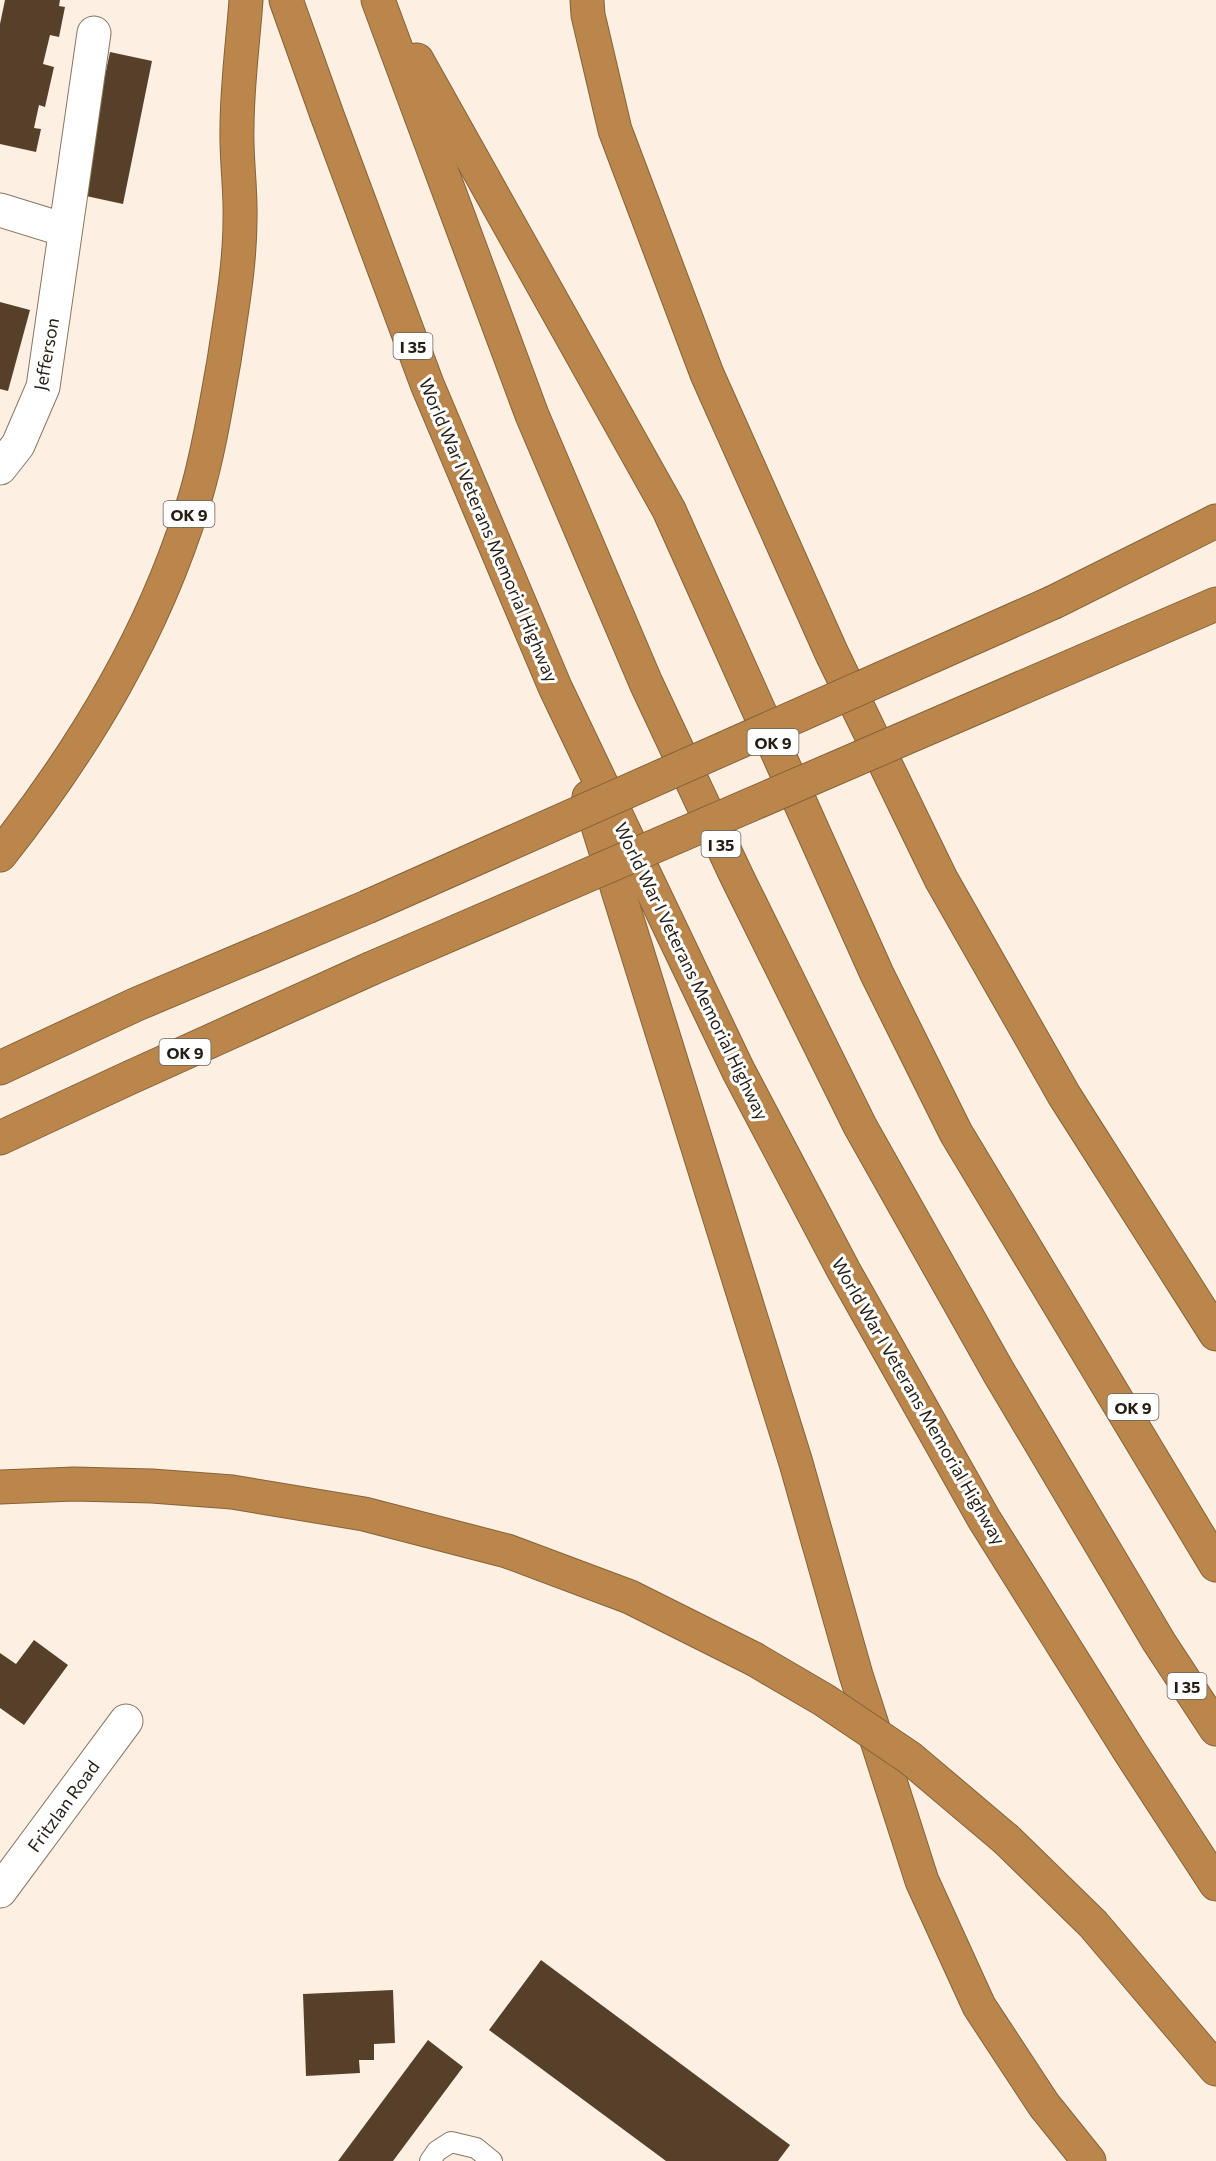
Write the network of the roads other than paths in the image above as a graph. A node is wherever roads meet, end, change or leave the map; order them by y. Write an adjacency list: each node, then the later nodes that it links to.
1 (246, 0): 15 (highway, OK 9)
2 (286, 0): 14 (highway, World War I Veterans Memorial Highway / I 35)
3 (378, 0): 24 (highway, I 35)
4 (383, 0): 18 (highway, OK 9)
5 (587, 0): 19 (highway)
6 (94, 33): 8 (street, Jefferson)
7 (0, 210): 8 (street)
8 (65, 230): 9 (street, Jefferson)
9 (0, 468)
10 (1216, 521): 12 (highway)
11 (1216, 548): 12 (highway)
12 (1054, 602): 16 (highway, bridge)
13 (1216, 604): 17 (highway, OK 9, bridge)
14 (555, 687): 25 (highway, World War I Veterans Memorial Highway / I 35); 30 (highway)
15 (0, 855)
16 (0, 1068)
17 (0, 1138)
18 (1051, 1292): 21 (highway, OK 9); 22 (highway)
19 (1216, 1334)
20 (0, 1487): 27 (highway, bridge)
21 (1216, 1522)
22 (1216, 1565)
23 (126, 1721): 26 (street, Fritzlan Road)
24 (1216, 1730)
25 (1216, 1884)
26 (0, 1892)
27 (1216, 2069)
28 (430, 2161): 29 (lane)
29 (492, 2161)
30 (1089, 2161)

